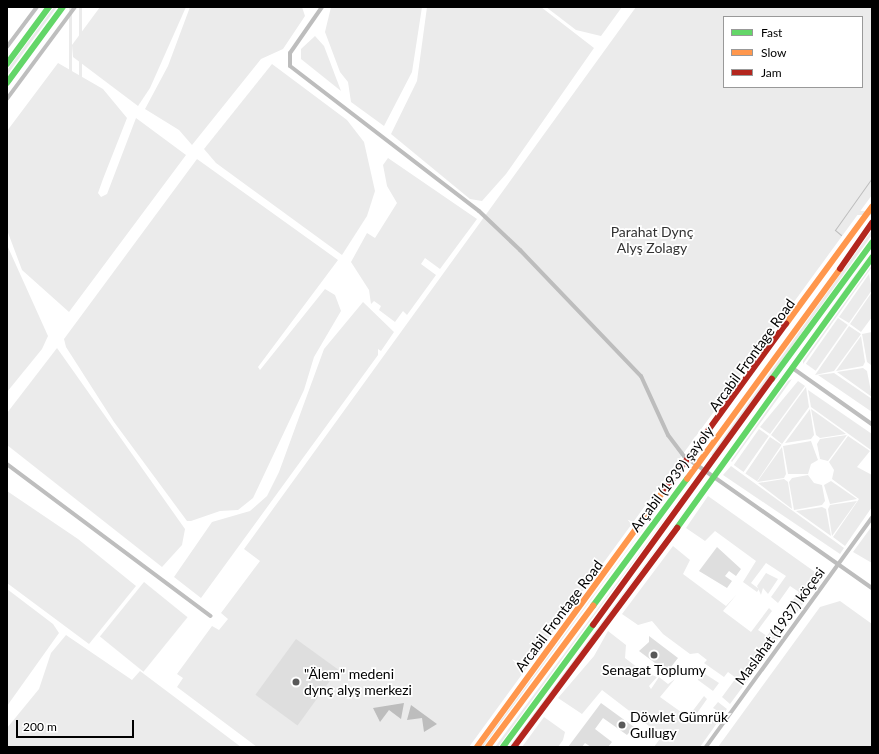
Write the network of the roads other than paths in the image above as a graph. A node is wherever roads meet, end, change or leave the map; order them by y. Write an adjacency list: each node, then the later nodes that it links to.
1 (37, 7): 5 (street)
2 (49, 7): 6 (main road)
3 (63, 7): 7 (main road)
4 (75, 7): 8 (street)
5 (7, 47)
6 (7, 64)
7 (7, 83)
8 (7, 99)
9 (872, 207): 18 (main road, Arcabil Frontage Road)
10 (872, 223): 19 (main road, Arçabil (1939) şaýoly)
11 (872, 244): 20 (main road, Arçabil (1939) şaýoly)
12 (872, 258): 13 (main road)
13 (794, 369): 14 (street); 21 (main road)
14 (872, 424)
15 (7, 464): 17 (street)
16 (872, 518): 22 (street, Maslahat (1937) köçesi)
17 (211, 616)
18 (477, 747)
19 (488, 747)
20 (503, 747)
21 (514, 747)
22 (706, 747)

